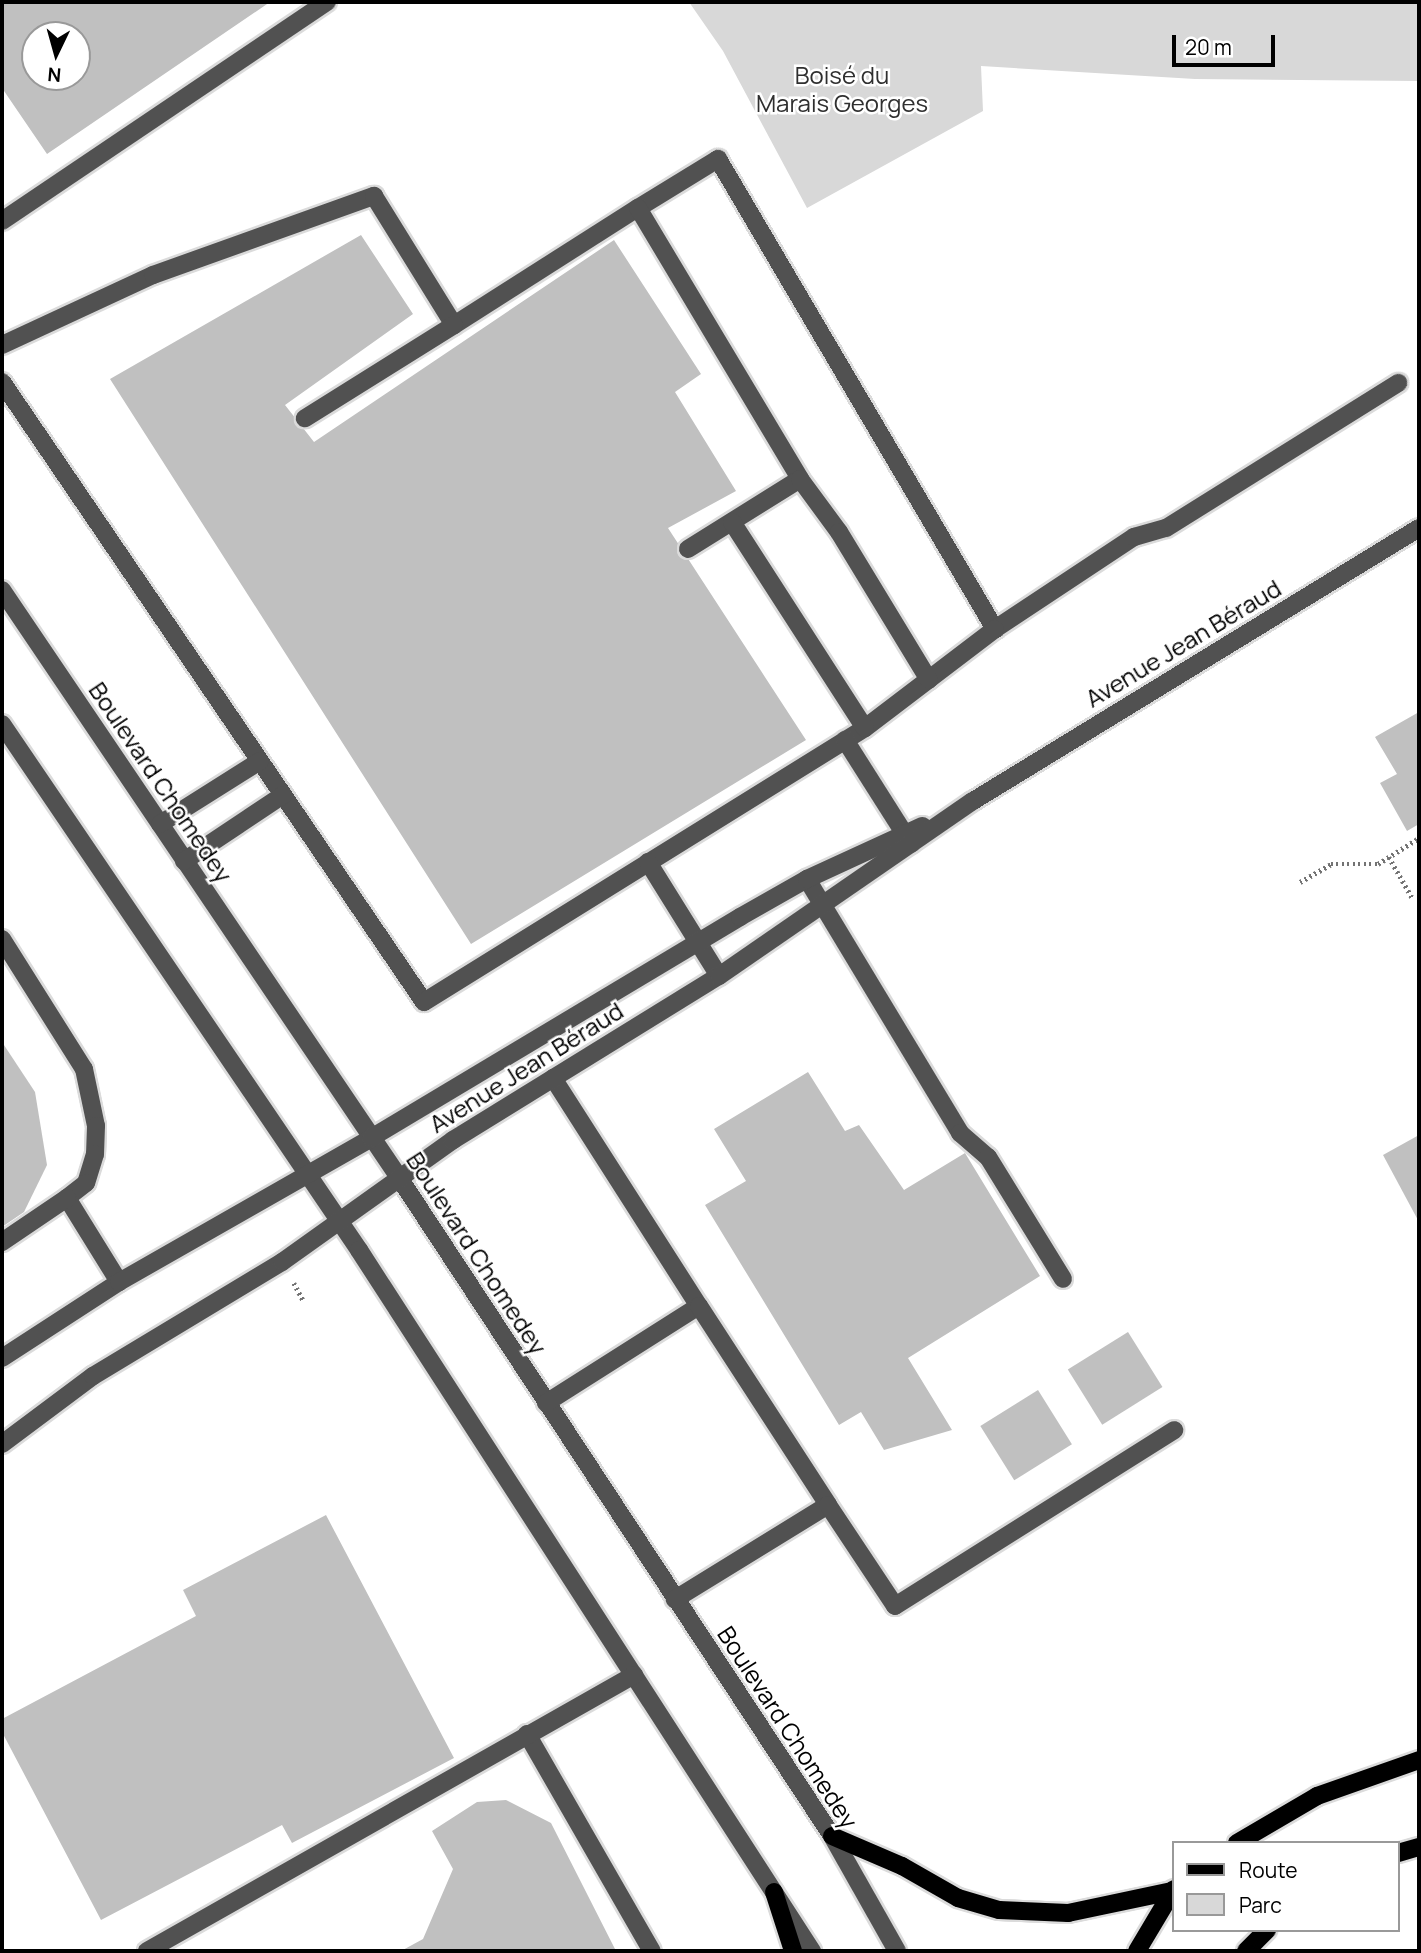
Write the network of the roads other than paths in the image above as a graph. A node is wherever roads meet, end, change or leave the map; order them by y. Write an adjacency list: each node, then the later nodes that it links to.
1 (318, 4): 3 (street)
2 (638, 208): 4 (street); 9 (street); 14 (street)
3 (2, 221)
4 (454, 325): 5 (street); 8 (street)
5 (2, 345)
6 (2, 382): 20 (street)
7 (1398, 383): 14 (street)
8 (305, 418)
9 (800, 479): 10 (street); 15 (street)
10 (732, 522): 12 (street); 17 (street)
11 (1419, 528): 23 (street, Avenue Jean Béraud)
12 (688, 549)
13 (2, 590): 22 (street, Boulevard Chomedey)
14 (995, 629): 15 (street)
15 (929, 680): 17 (street)
16 (2, 724): 19 (street)
17 (866, 728): 18 (street)
18 (845, 740): 23 (street); 25 (street)
19 (8, 745): 33 (street)
20 (260, 761): 21 (street); 22 (street)
21 (283, 795): 24 (street); 25 (street)
22 (160, 824): 24 (street, Boulevard Chomedey)
23 (908, 839): 26 (street, Avenue Jean Béraud); 27 (street, Avenue Jean Béraud)
24 (184, 860): 32 (street, Boulevard Chomedey)
25 (648, 862): 29 (street)
26 (807, 879): 27 (street); 29 (street, Avenue Jean Béraud)
27 (824, 907): 30 (street, Avenue Jean Béraud); 38 (street)
28 (2, 939): 35 (street)
29 (699, 942): 30 (street); 32 (street, Avenue Jean Béraud)
30 (719, 976): 31 (street, Avenue Jean Béraud)
31 (554, 1078): 34 (street, Avenue Jean Béraud); 40 (street)
32 (372, 1138): 33 (street, Avenue Jean Béraud); 34 (street, Boulevard Chomedey)
33 (307, 1174): 36 (street); 39 (street, Avenue Jean Béraud)
34 (400, 1178): 36 (street, Avenue Jean Béraud); 42 (street, Boulevard Chomedey)
35 (67, 1198): 37 (street); 39 (street)
36 (340, 1221): 44 (street, Avenue Jean Béraud); 47 (street)
37 (2, 1242)
38 (1063, 1279)
39 (119, 1282): 41 (street, Avenue Jean Béraud)
40 (699, 1306): 42 (street); 45 (street)
41 (2, 1357)
42 (546, 1403): 46 (street, Boulevard Chomedey)
43 (1174, 1430): 45 (street)
44 (2, 1444)
45 (828, 1505): 46 (street)
46 (675, 1599): 50 (street, Boulevard Chomedey)
47 (634, 1675): 48 (street); 55 (street)
48 (527, 1734): 58 (street); 59 (street)
49 (1419, 1760): 51 (main road)
50 (832, 1836): 54 (main road); 62 (street, Boulevard Chomedey)
51 (1241, 1841)
52 (1419, 1847): 53 (main road)
53 (1400, 1852)
54 (1172, 1890)
55 (774, 1892): 60 (main road); 61 (street)
56 (1172, 1892): 63 (main road)
57 (1265, 1932): 64 (main road)
58 (148, 1951)
59 (652, 1951)
60 (793, 1951)
61 (812, 1951)
62 (897, 1951)
63 (1137, 1951)
64 (1246, 1951)

